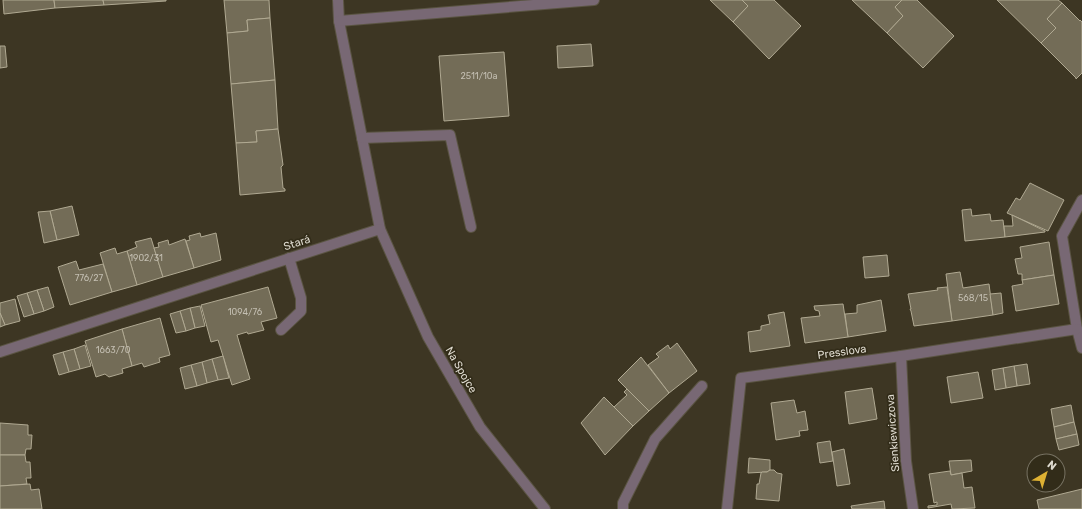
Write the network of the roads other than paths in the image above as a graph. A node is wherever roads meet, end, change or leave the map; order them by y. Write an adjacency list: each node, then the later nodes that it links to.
1 (338, 0): 3 (street)
2 (594, 0): 3 (street)
3 (339, 21): 4 (street)
4 (362, 138): 6 (street); 7 (street)
5 (1082, 200): 9 (street)
6 (471, 227)
7 (380, 229): 8 (street, Stará); 15 (street, Na Spojce)
8 (289, 258): 10 (street); 12 (street, Stará)
9 (1077, 329): 11 (street); 13 (street, Presslova)
10 (281, 330)
11 (1082, 348)
12 (0, 352)
13 (900, 356): 17 (street, Presslova); 18 (street, Sienkiewiczova)
14 (702, 386): 16 (street)
15 (545, 509)
16 (623, 509)
17 (726, 509)
18 (913, 509)

